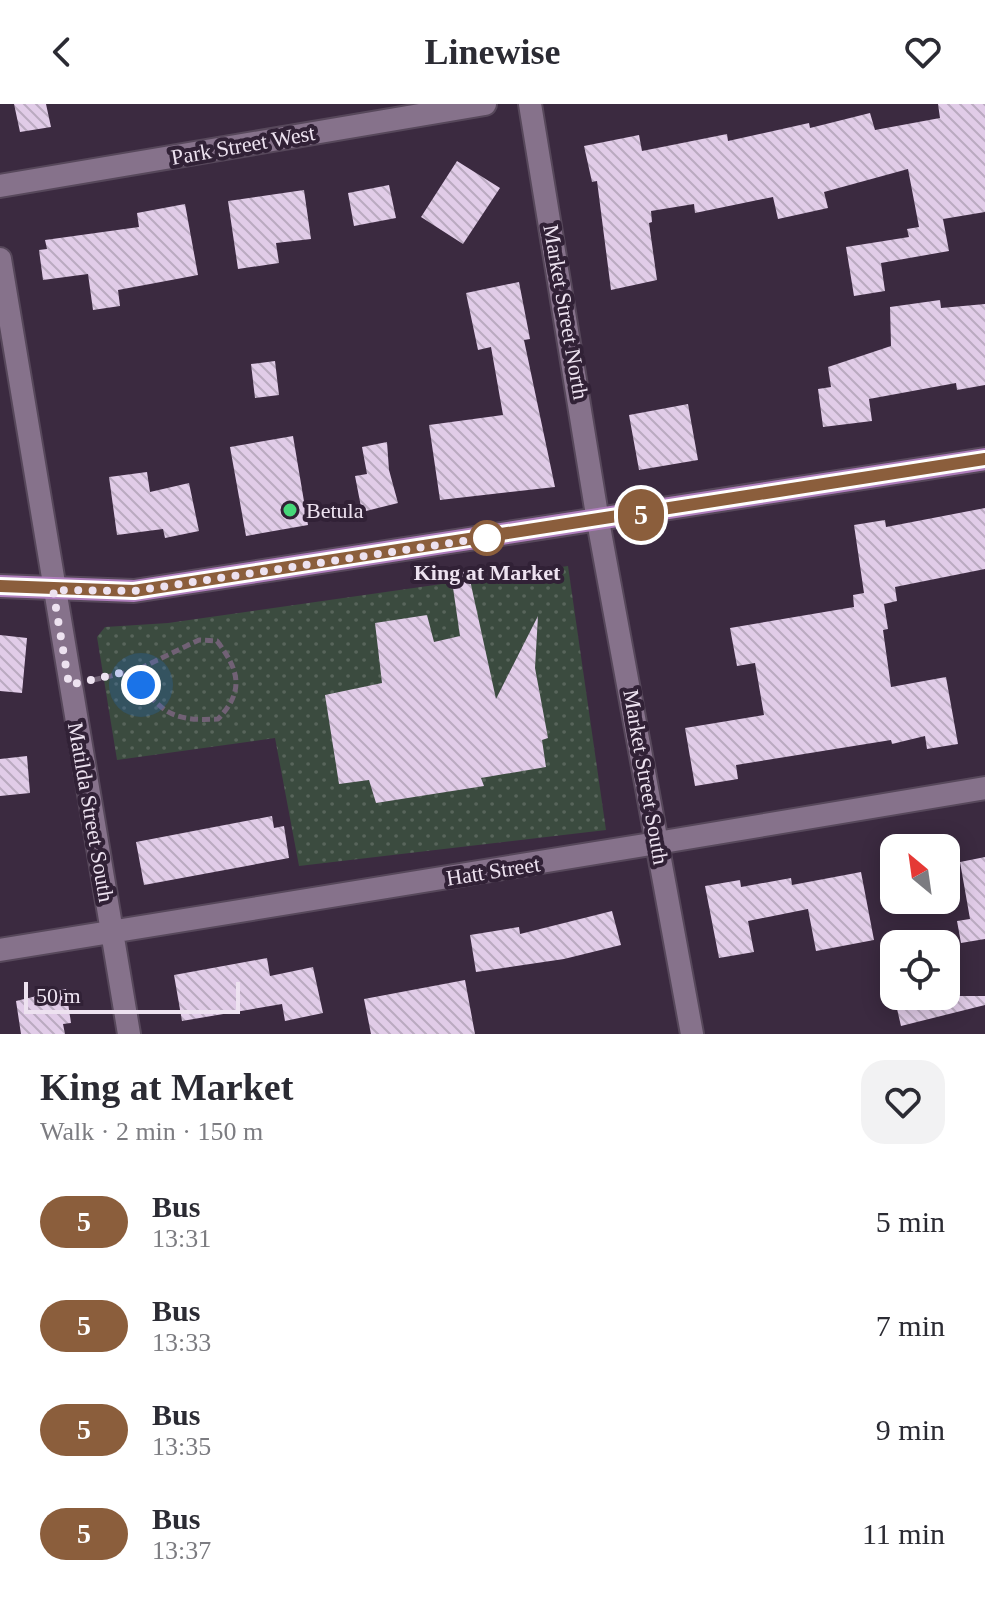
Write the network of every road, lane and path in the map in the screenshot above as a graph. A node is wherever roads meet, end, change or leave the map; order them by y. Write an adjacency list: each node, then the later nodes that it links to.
1 (485, 104): 3 (street, Park Street West)
2 (530, 104): 6 (street, Market Street North)
3 (0, 186)
4 (0, 259): 8 (street, Matilda Street South)
5 (985, 459): 6 (main road)
6 (598, 521): 8 (main road); 12 (street, Market Street South)
7 (0, 586): 8 (main road)
8 (53, 590): 10 (street, Matilda Street South)
9 (129, 671): 9 (path); 10 (path)
10 (69, 685): 13 (street, Matilda Street South)
11 (985, 788): 12 (street, Hatt Street)
12 (657, 843): 13 (street, Hatt Street); 16 (street, Market Street South)
13 (112, 932): 14 (street, Hatt Street); 15 (street, Matilda Street South)
14 (0, 950)
15 (129, 1034)
16 (692, 1034)

